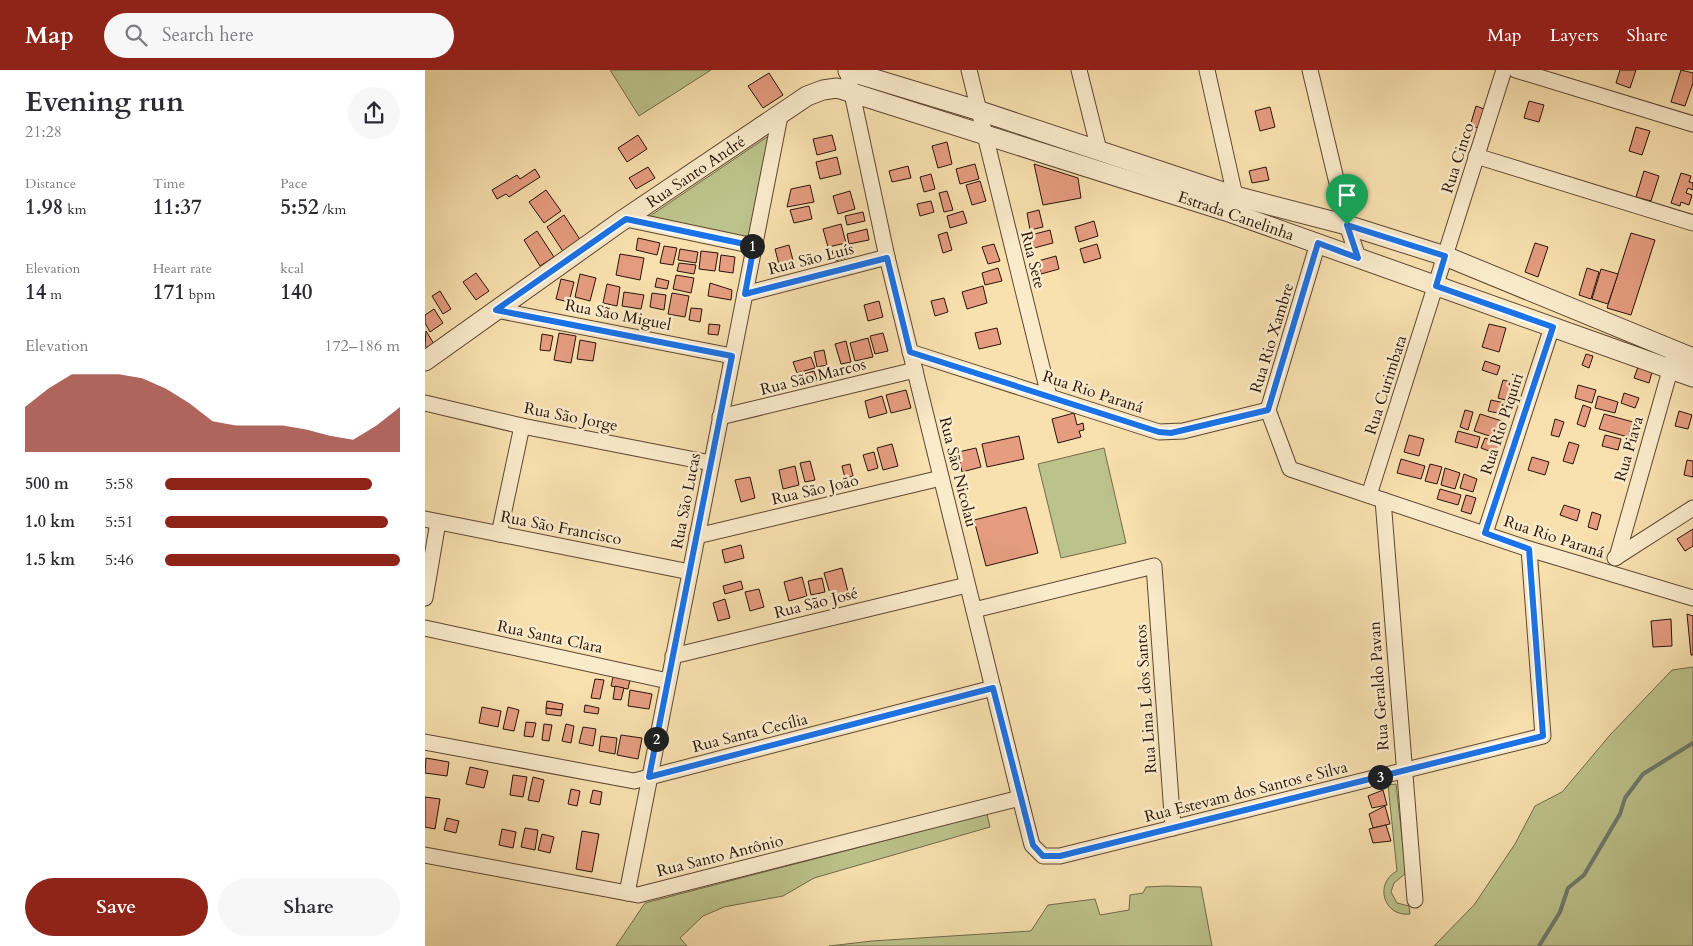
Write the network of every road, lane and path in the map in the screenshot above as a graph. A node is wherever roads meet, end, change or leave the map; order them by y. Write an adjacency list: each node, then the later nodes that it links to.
1 (847, 70): 8 (street, Estrada Canelinha); 9 (street, Estrada Canelinha)
2 (969, 70): 9 (street, Rua Sete)
3 (1079, 70): 13 (street)
4 (1207, 70): 15 (street)
5 (1310, 70): 18 (street)
6 (1504, 70): 14 (street, Rua Cinco)
7 (1516, 70): 11 (street)
8 (852, 91): 10 (street, Rua Santo André); 12 (street, Estrada Canelinha); 22 (street, Rua São Nicolau)
9 (979, 112): 12 (street, Rua Sete); 13 (street, Estrada Canelinha)
10 (780, 116): 16 (street, Rua Santo André); 20 (street, Rua São Lucas)
11 (1693, 124)
12 (983, 133): 15 (street, Estrada Canelinha); 34 (street, Rua Sete)
13 (1099, 150): 15 (street, Estrada Canelinha)
14 (1476, 156): 17 (street); 21 (street, Rua Cinco)
15 (1232, 204): 18 (street, Estrada Canelinha); 19 (street, Estrada Canelinha)
16 (626, 219): 20 (street); 26 (street, Rua Santo André)
17 (1693, 223)
18 (1347, 225): 21 (street, Estrada Canelinha); 23 (street)
19 (1318, 243): 23 (street, Estrada Canelinha); 36 (street, Rua Rio Xambre)
20 (754, 246): 25 (street, Rua São Lucas)
21 (1445, 256): 24 (street, Rua Cinco); 30 (street, Estrada Canelinha)
22 (887, 258): 25 (street, Rua São Luís); 28 (street, Rua São Nicolau)
23 (1358, 258): 24 (street, Estrada Canelinha)
24 (1436, 286): 27 (street, Estrada Canelinha); 42 (street, Rua Curimbata)
25 (745, 294): 29 (street, Rua São Lucas)
26 (496, 310): 29 (street, Rua São Miguel); 31 (street, Rua Santo André)
27 (1553, 327): 30 (street, Estrada Canelinha); 45 (street, Rua Rio Piquiri)
28 (910, 352): 32 (street, Rua São Nicolau); 34 (street, Rua Rio Paraná)
29 (732, 356): 37 (street, Rua São Lucas)
30 (1680, 359): 33 (street, Estrada Canelinha); 49 (street, Rua Piava)
31 (425, 361)
32 (915, 370): 37 (street, Rua São Marcos); 41 (street, Rua São Nicolau)
33 (1693, 376)
34 (1049, 396): 36 (street, Rua Rio Paraná)
35 (425, 403): 38 (street, Rua São Jorge)
36 (1268, 410): 40 (street, Rua Rio Xambre)
37 (720, 417): 39 (street, Rua São Lucas)
38 (523, 426): 39 (street, Rua São Jorge); 46 (street)
39 (711, 463): 47 (street, Rua São Lucas)
40 (1291, 469): 42 (street, Rua Rio Paraná)
41 (941, 478): 47 (street, Rua São João); 52 (street, Rua São Nicolau)
42 (1376, 498): 45 (street, Rua Rio Paraná); 61 (street, Rua Geraldo Pavan)
43 (1693, 508): 49 (street)
44 (431, 520): 46 (street, Rua São Francisco); 53 (street)
45 (1485, 533): 48 (street, Rua Rio Paraná)
46 (499, 534): 51 (street, Rua São Francisco)
47 (697, 536): 51 (street, Rua São Lucas)
48 (1529, 549): 50 (street, Rua Rio Paraná); 61 (street, Rua Estevam dos Santos e Silva)
49 (1617, 557): 50 (street)
50 (1598, 569): 54 (street, Rua Rio Paraná)
51 (690, 572): 57 (street, Rua São Lucas)
52 (967, 585): 55 (street, Rua São Nicolau); 57 (street, Rua São José)
53 (425, 598)
54 (1693, 598)
55 (974, 610): 59 (street, Rua São Nicolau); 64 (street, Rua Lina L dos Santos)
56 (425, 628): 58 (street, Rua Santa Clara)
57 (673, 656): 58 (street, Rua São Lucas)
58 (669, 681): 62 (street, Rua São Lucas)
59 (993, 688): 62 (street, Rua Santa Cecília); 63 (street, Rua São Nicolau)
60 (425, 742): 62 (street, Rua Santa Cecília)
61 (1403, 771): 64 (street, Rua Estevam dos Santos e Silva); 68 (street, Rua Geraldo Pavan)
62 (649, 777): 67 (street, Rua São Lucas)
63 (1020, 798): 66 (street, Rua São Nicolau); 67 (street, Rua Santo Antônio)
64 (1173, 828): 66 (street, Rua Estevam dos Santos e Silva)
65 (425, 856): 67 (street, Rua Santo Antônio)
66 (1043, 856)
67 (627, 893)
68 (1415, 900)

